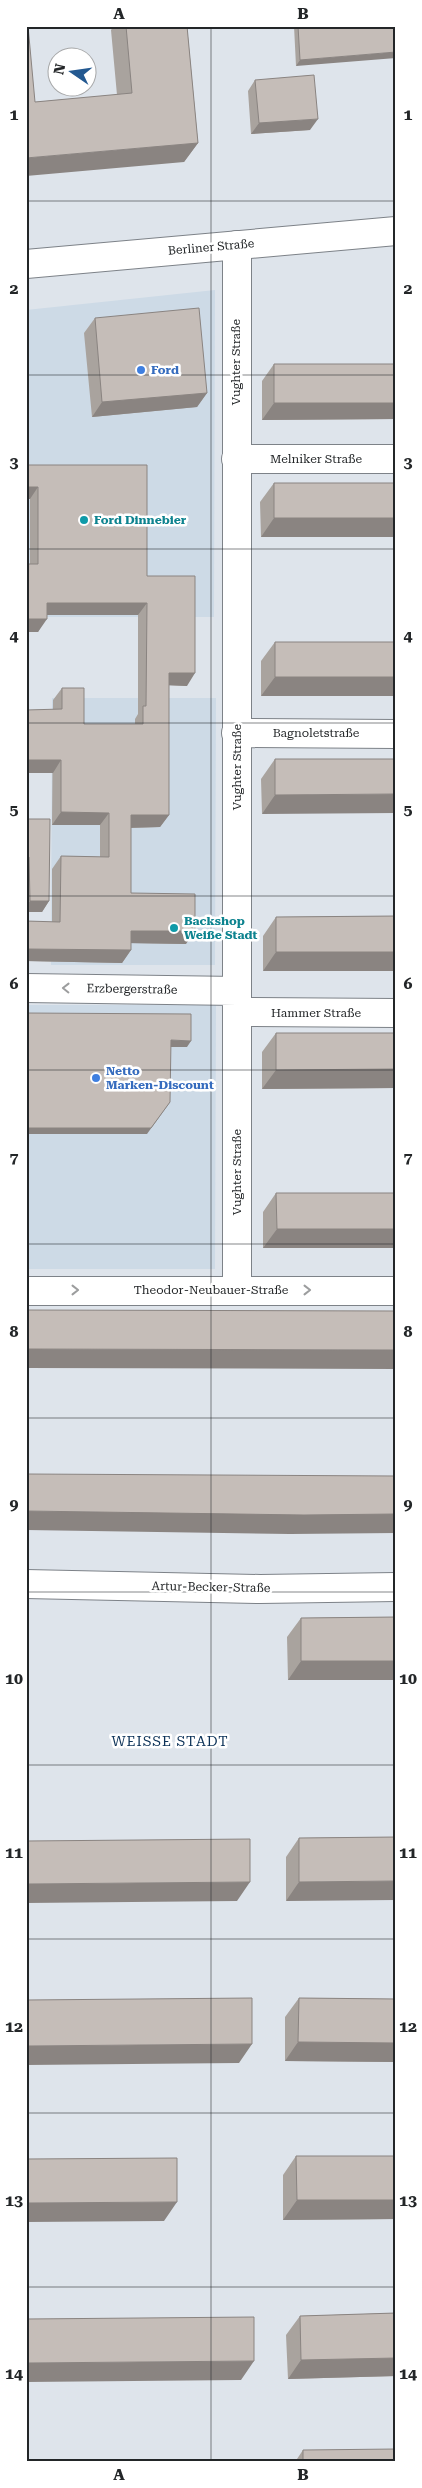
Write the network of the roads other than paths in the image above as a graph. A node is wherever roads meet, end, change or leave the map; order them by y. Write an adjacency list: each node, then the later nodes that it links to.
1 (396, 231): 2 (street, Berliner Straße)
2 (236, 245): 3 (street, Berliner Straße); 4 (street, Vughter Straße)
3 (26, 264)
4 (236, 459): 5 (street, Melniker Straße); 6 (street, Vughter Straße)
5 (396, 459)
6 (236, 733): 7 (street, Bagnoletstraße); 9 (street, Vughter Straße)
7 (396, 734)
8 (26, 988): 9 (street, Erzbergerstraße, one-way to 8)
9 (237, 1002): 10 (street, Hammer Straße); 11 (street, Vughter Straße)
10 (396, 1013)
11 (237, 1289): 12 (street, Theodor-Neubauer-Straße, one-way to 12); 13 (street, Theodor-Neubauer-Straße, one-way to 11)
12 (396, 1290)
13 (26, 1291)
14 (26, 1584): 15 (street, Artur-Becker-Straße)
15 (396, 1587)

